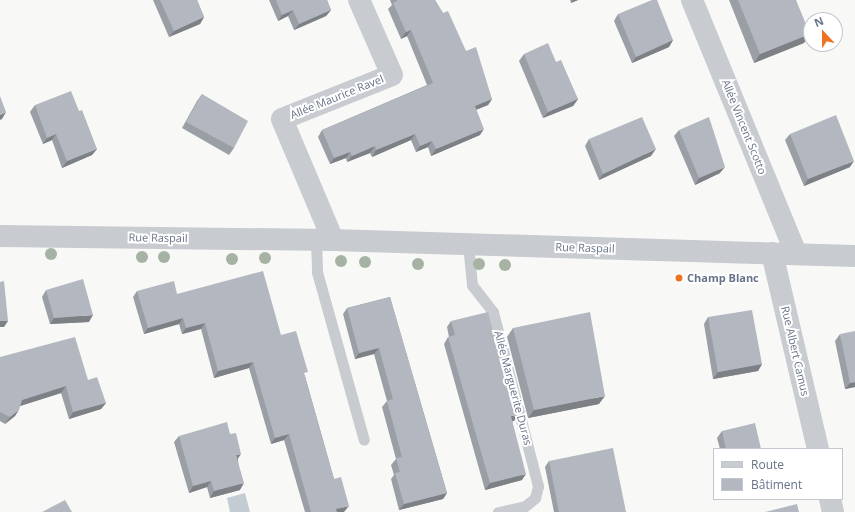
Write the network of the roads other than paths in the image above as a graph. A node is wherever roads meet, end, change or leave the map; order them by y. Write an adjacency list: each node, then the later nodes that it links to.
1 (359, 0): 4 (street, Allée Maurice Ravel)
2 (692, 0): 7 (street, Allée Vincent Scotto)
3 (0, 236): 4 (street, Rue Raspail)
4 (324, 240): 5 (street, Rue Raspail); 9 (lane)
5 (468, 244): 6 (street, Rue Raspail); 12 (lane, Allée Marguerite Duras)
6 (772, 253): 7 (street, Rue Raspail); 10 (street, Rue Albert Camus)
7 (796, 254): 8 (street, Rue Raspail)
8 (855, 256)
9 (364, 440)
10 (818, 448)
11 (830, 500): 13 (street)
12 (498, 512)
13 (833, 512)

